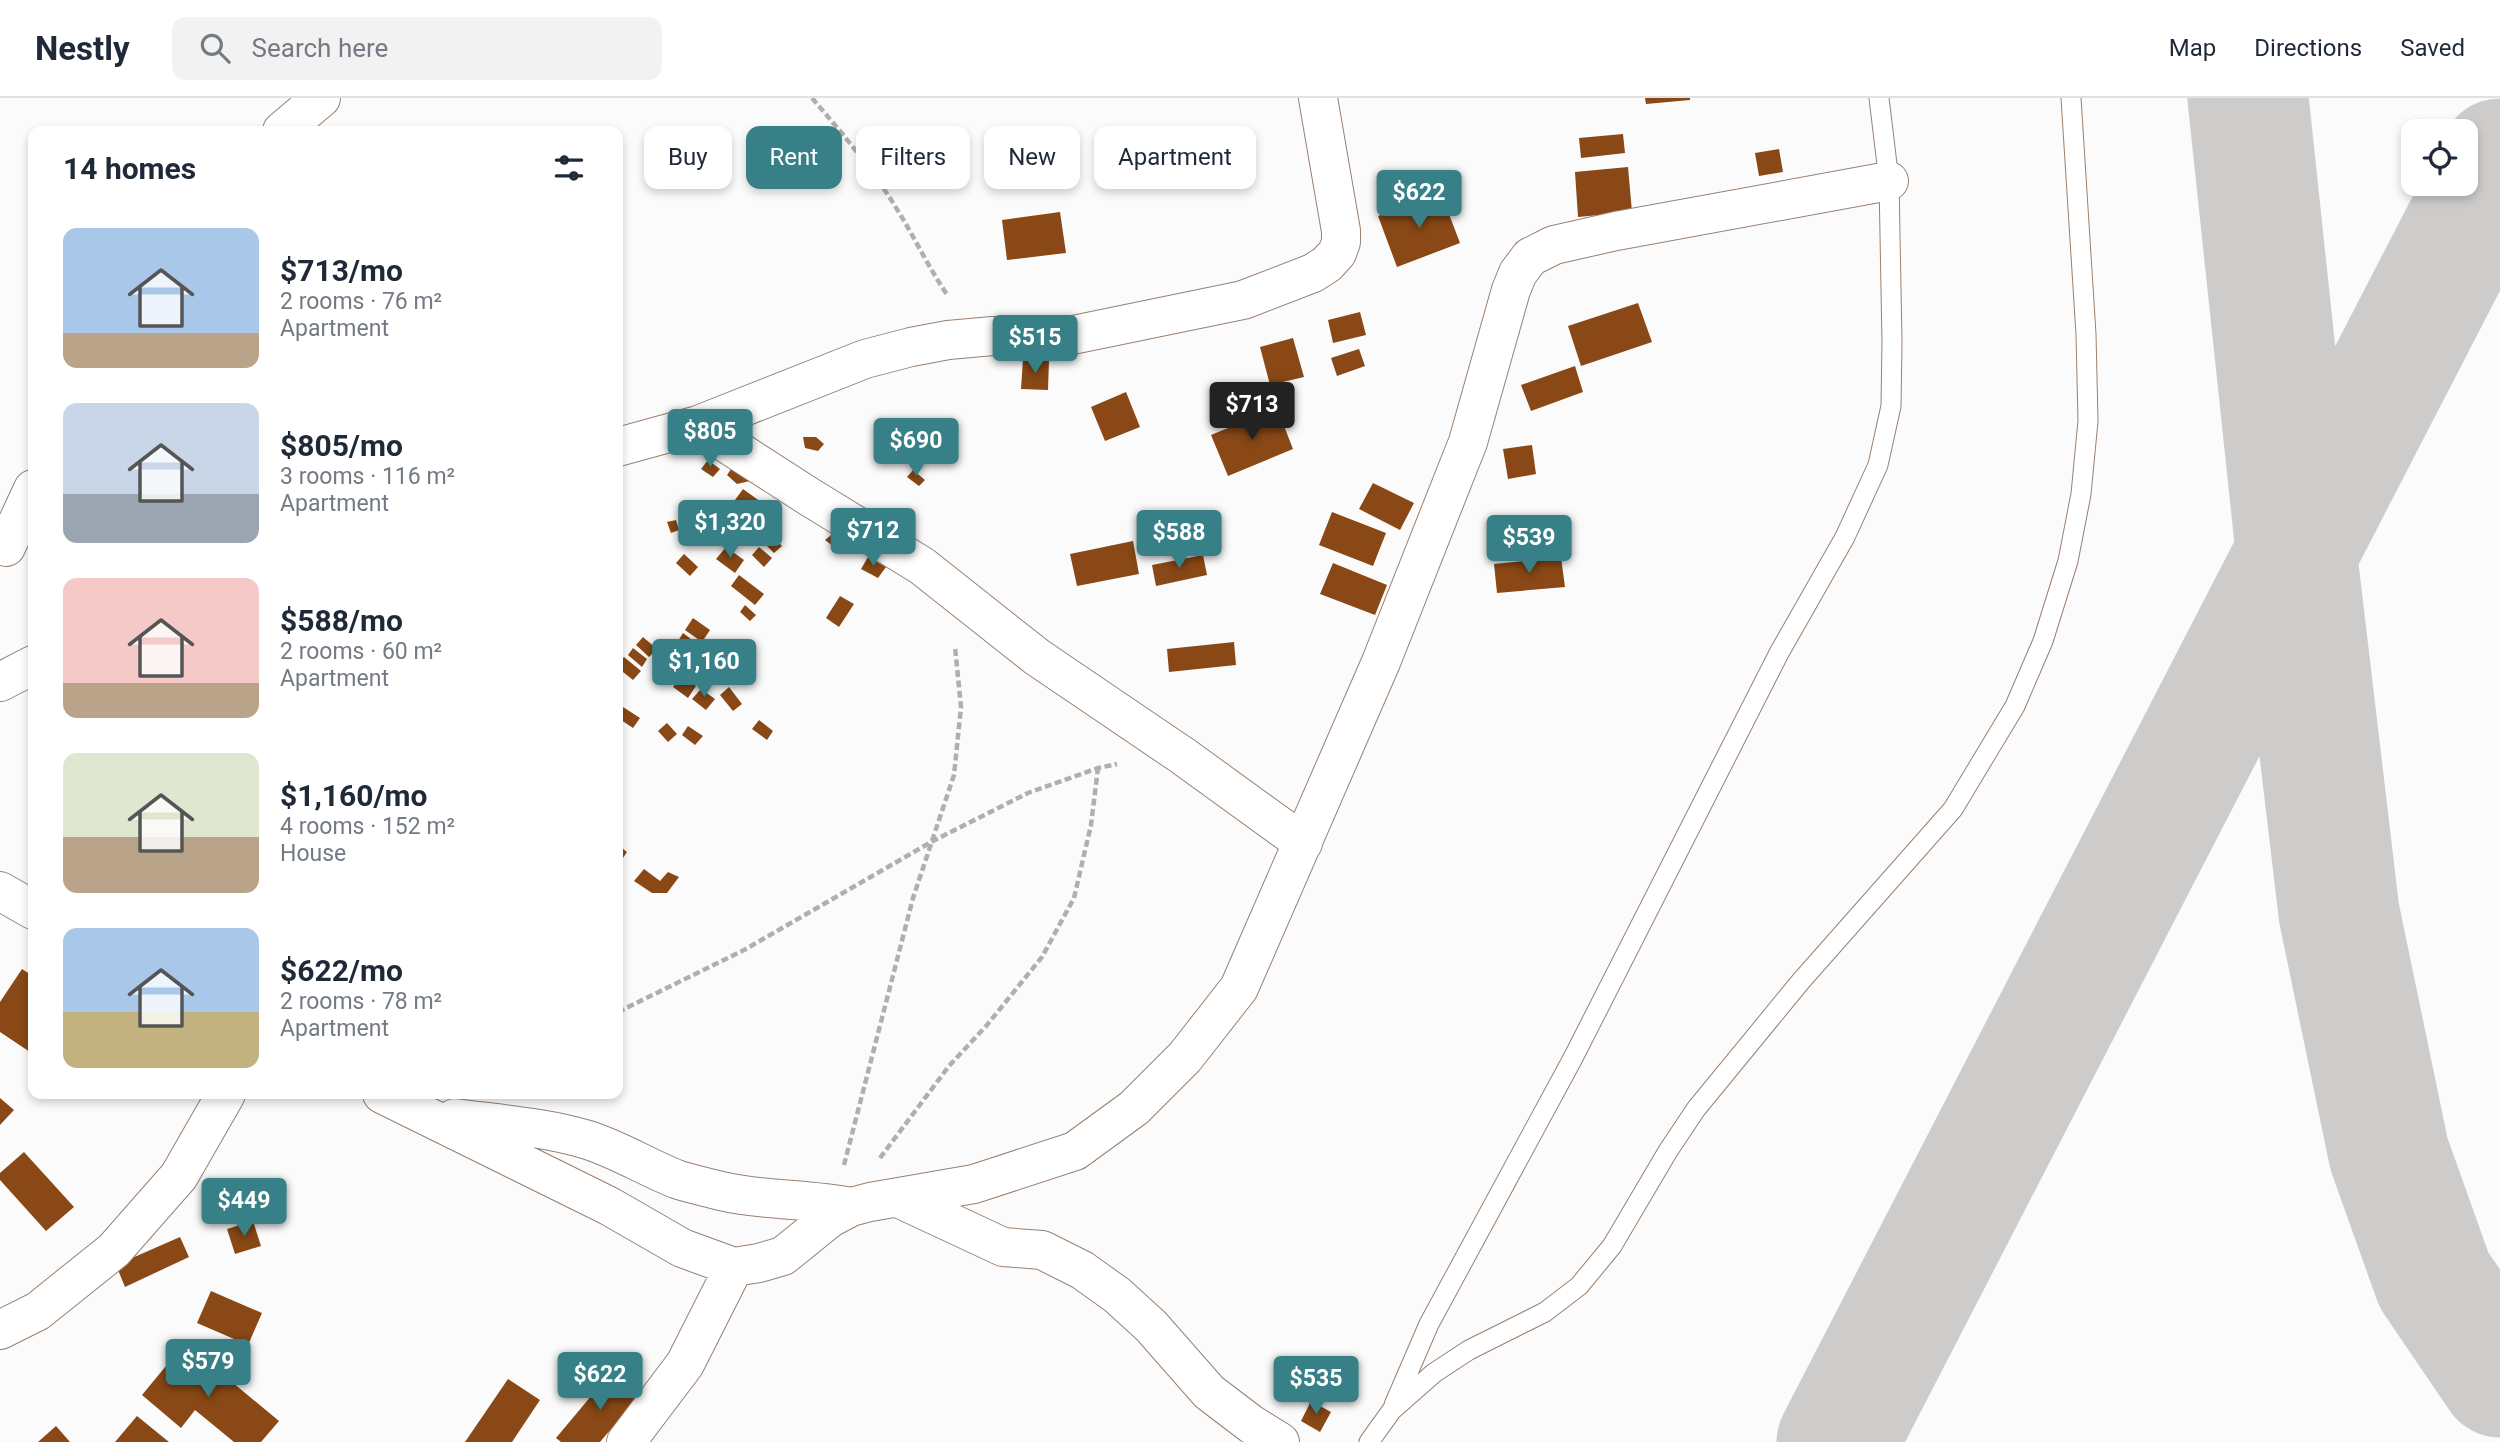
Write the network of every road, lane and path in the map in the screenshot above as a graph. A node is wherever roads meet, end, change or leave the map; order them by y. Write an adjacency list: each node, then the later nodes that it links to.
1 (321, 98): 6 (street)
2 (812, 98): 8 (path)
3 (1318, 98): 8 (street)
4 (1879, 98): 7 (lane)
5 (2071, 98): 30 (lane)
6 (288, 126)
7 (1889, 181): 19 (street); 30 (lane)
8 (993, 336): 9 (street)
9 (698, 425): 10 (street); 16 (street)
10 (623, 446)
11 (28, 504): 12 (street)
12 (13, 548)
13 (954, 639): 18 (path)
14 (28, 668): 15 (street)
15 (0, 682)
16 (1183, 756): 17 (path); 19 (street)
17 (1098, 768): 18 (path); 27 (path)
18 (933, 841): 22 (path); 27 (path)
19 (1303, 843): 26 (street)
20 (0, 891): 21 (street)
21 (28, 907)
22 (623, 1010)
23 (223, 1099): 29 (street)
24 (393, 1099): 25 (street)
25 (422, 1112): 27 (street); 28 (street)
26 (898, 1198): 27 (street); 32 (street)
27 (842, 1205): 28 (street)
28 (734, 1267): 31 (street)
29 (0, 1329)
30 (1392, 1410): 33 (lane)
31 (626, 1442)
32 (1280, 1442)
33 (1369, 1442)

